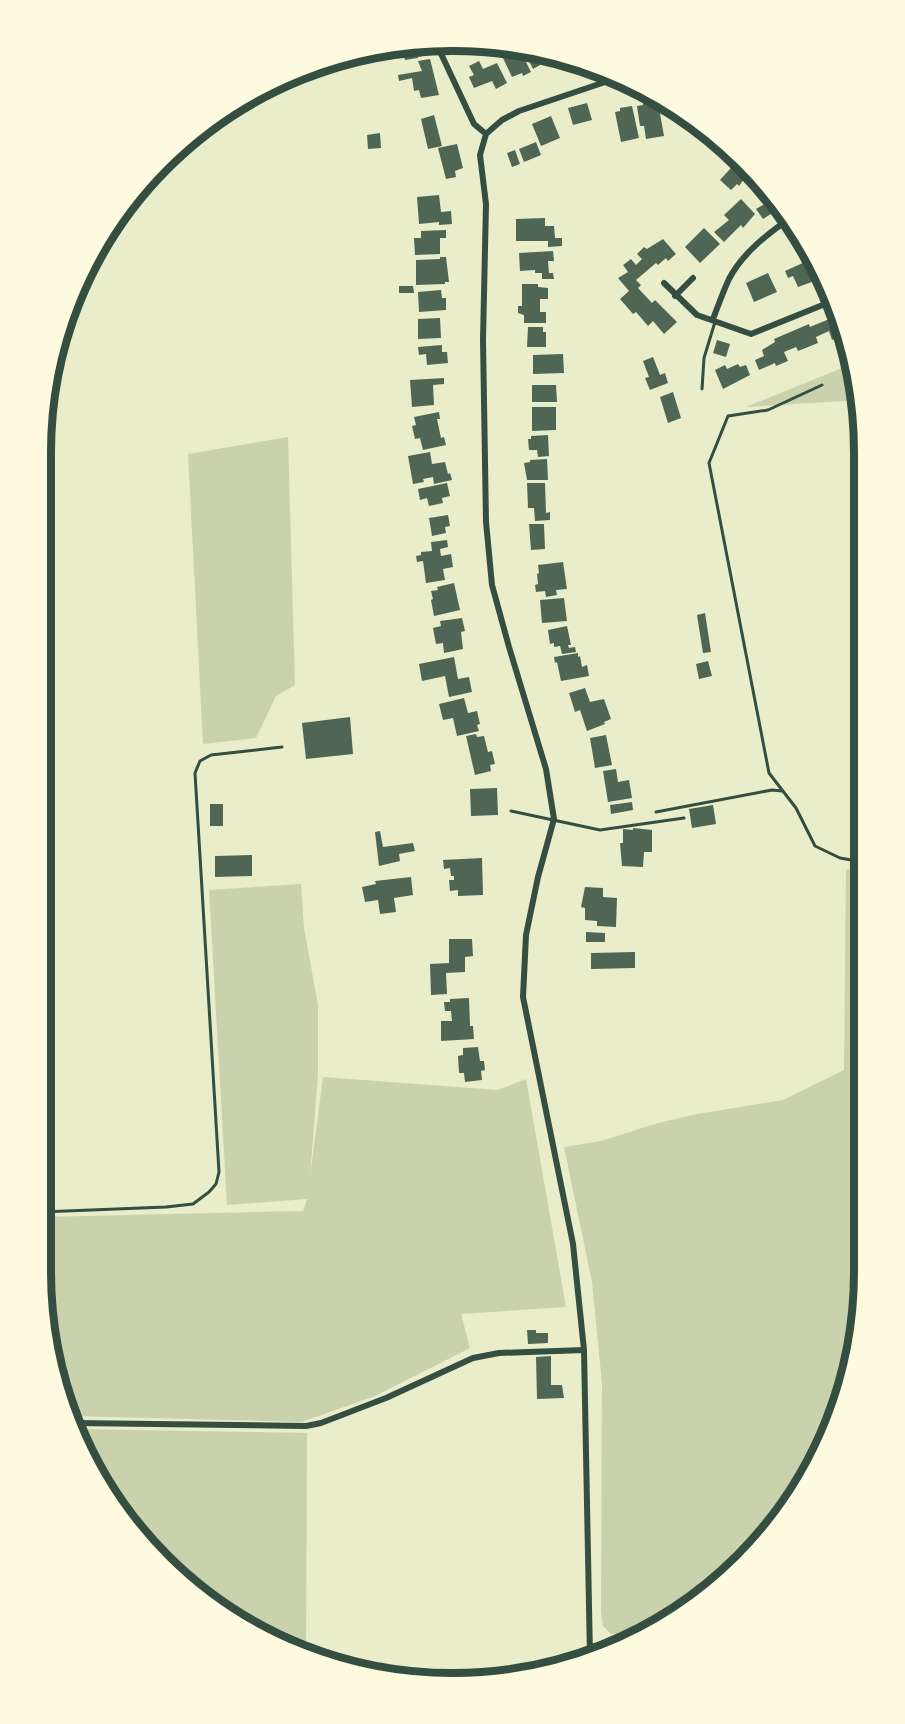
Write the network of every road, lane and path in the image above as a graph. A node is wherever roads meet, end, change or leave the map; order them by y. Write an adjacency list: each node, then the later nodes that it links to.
1 (440, 51): 3 (street)
2 (606, 82): 3 (street)
3 (486, 134): 17 (street)
4 (782, 224): 9 (street)
5 (693, 278): 7 (street)
6 (664, 283): 7 (street)
7 (675, 296): 9 (street)
8 (825, 304): 9 (street)
9 (714, 320): 11 (lane)
10 (822, 385): 13 (path)
11 (702, 389)
12 (282, 747): 19 (lane)
13 (784, 792): 15 (path); 18 (path)
14 (511, 811): 17 (lane)
15 (650, 813)
16 (684, 818): 17 (lane)
17 (554, 819): 20 (street)
18 (854, 860)
19 (51, 1212)
20 (584, 1350): 21 (street); 22 (street)
21 (81, 1423)
22 (590, 1646): 23 (street)
23 (595, 1647)

